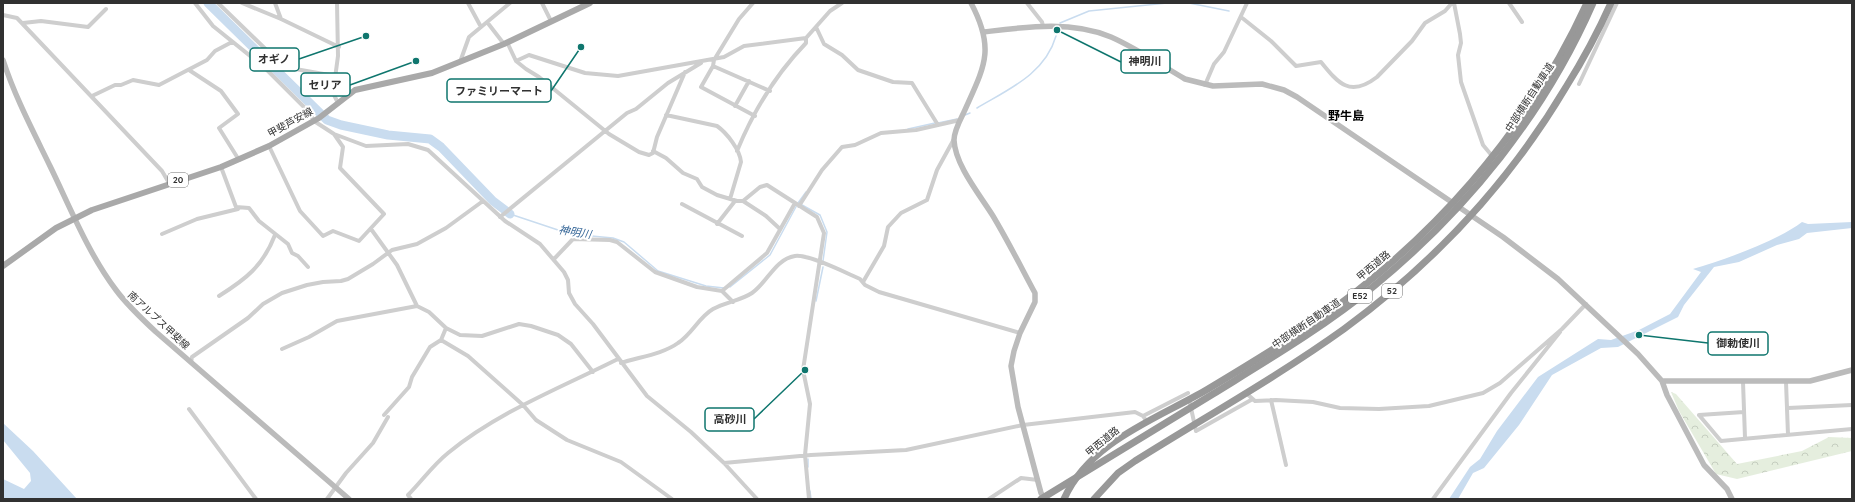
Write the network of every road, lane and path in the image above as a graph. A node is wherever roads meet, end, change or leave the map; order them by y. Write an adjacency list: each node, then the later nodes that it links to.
1 (195, 3): 34 (street)
2 (218, 3): 45 (street)
3 (242, 3): 24 (street)
4 (275, 3): 24 (street)
5 (337, 3): 36 (street)
6 (468, 3): 30 (street)
7 (510, 3): 26 (street)
8 (542, 3): 25 (street)
9 (590, 3): 25 (main road, 甲斐芦安線 / 20)
10 (753, 3): 38 (street)
11 (842, 3): 31 (street)
12 (972, 3): 32 (street)
13 (1027, 3): 29 (street)
14 (1247, 3): 23 (street)
15 (1453, 3): 23 (street); 64 (street)
16 (1509, 3): 27 (street)
17 (1587, 3): 64 (highway, 甲西道路 / 52)
18 (1593, 3): 137 (highway, 中部横断自動車道 / E52, bridge)
19 (1611, 3): 77 (highway, 52)
20 (1618, 3): 47 (street)
21 (106, 9): 28 (street)
22 (3, 15): 28 (street)
23 (1241, 17): 48 (street)
24 (281, 19): 36 (street)
25 (551, 21): 35 (main road, 甲斐芦安線 / 20)
26 (487, 22): 30 (street); 35 (street)
27 (1522, 22)
28 (23, 23): 50 (street)
29 (1043, 26): 32 (street); 48 (street)
30 (481, 27): 40 (street)
31 (816, 27): 33 (street); 57 (street)
32 (984, 32): 56 (street)
33 (806, 38): 38 (street); 49 (street)
34 (232, 42): 43 (street); 55 (street)
35 (505, 43): 39 (street); 40 (main road, 甲斐芦安線 / 20)
36 (338, 47): 45 (street)
37 (3, 60): 79 (street, 南アルプス甲斐線)
38 (714, 60): 41 (street); 42 (street)
39 (516, 61): 41 (street); 58 (street)
40 (460, 62): 51 (main road, 甲斐芦安線 / 20)
41 (703, 62): 44 (street)
42 (713, 66): 46 (street); 52 (street)
43 (188, 70): 50 (street); 65 (street)
44 (685, 72): 53 (street); 58 (street)
45 (335, 76): 51 (street)
46 (749, 81): 49 (street); 52 (street)
47 (1579, 84)
48 (1205, 85): 73 (street)
49 (770, 91): 54 (street)
50 (92, 96): 67 (street)
51 (338, 103): 55 (main road, 甲斐芦安線 / 20)
52 (735, 106): 54 (street)
53 (666, 115): 62 (street); 63 (street)
54 (754, 116): 63 (street)
55 (316, 119): 59 (street); 61 (main road, 甲斐芦安線 / 20)
56 (960, 120): 57 (street); 60 (street)
57 (938, 125): 75 (street)
58 (605, 130): 62 (street); 78 (street)
59 (334, 134): 69 (street); 81 (street)
60 (954, 140): 91 (street); 99 (street)
61 (269, 146): 65 (main road, 甲斐芦安線 / 20); 81 (street)
62 (653, 151): 68 (street)
63 (737, 151): 68 (street)
64 (1494, 157): 73 (highway, 甲西道路 / 52)
65 (239, 160): 66 (main road, 甲斐芦安線 / 20)
66 (221, 167): 67 (main road, 甲斐芦安線 / 20); 76 (street)
67 (169, 184): 79 (main road, 甲斐芦安線 / 20)
68 (730, 199): 70 (street)
69 (483, 201): 78 (street); 86 (street)
70 (735, 201): 71 (street); 80 (street)
71 (743, 201): 72 (street); 82 (street)
72 (795, 203): 75 (street); 82 (street)
73 (1454, 203): 77 (street); 110 (highway, 甲西道路 / 52)
74 (682, 204): 80 (street)
75 (799, 206): 88 (street)
76 (238, 208): 83 (street); 84 (street)
77 (1472, 215): 96 (street); 109 (highway, 52)
78 (500, 216): 87 (street)
79 (75, 218): 89 (main road, 甲斐芦安線 / 20); 103 (street, 南アルプス甲斐線)
80 (717, 224): 85 (street)
81 (371, 228): 86 (street)
82 (780, 229): 92 (street)
83 (162, 234)
84 (275, 235): 90 (street); 93 (street)
85 (742, 236)
86 (388, 253): 95 (street); 103 (street)
87 (554, 259): 92 (street); 102 (street)
88 (821, 263): 91 (street); 94 (street); 124 (street)
89 (3, 266)
90 (308, 267)
91 (863, 282): 99 (street)
92 (722, 291): 94 (street)
93 (219, 296)
94 (733, 302): 102 (street)
95 (417, 306): 97 (street); 101 (street)
96 (1588, 306): 98 (street); 106 (street)
97 (446, 328): 100 (street); 105 (street)
98 (1562, 329): 112 (street); 141 (street)
99 (1020, 333): 120 (street)
100 (441, 340): 113 (street); 128 (street)
101 (282, 349)
102 (620, 361): 105 (street); 125 (street)
103 (191, 362): 128 (street, 南アルプス甲斐線)
104 (1852, 370): 108 (street)
105 (593, 372): 113 (street)
106 (1662, 381): 107 (street); 142 (street)
107 (1743, 382): 108 (street); 117 (street)
108 (1786, 382): 115 (street)
109 (1246, 393): 111 (street); 119 (highway, 52)
110 (1188, 396): 118 (highway, 甲西道路 / 52); 119 (street)
111 (1251, 400): 112 (street); 119 (street)
112 (1271, 400): 126 (street)
113 (523, 405): 132 (street); 133 (street)
114 (1852, 405): 115 (street)
115 (1788, 408): 122 (street)
116 (189, 409): 129 (street)
117 (1744, 412): 123 (street); 123 (street)
118 (1145, 419): 120 (street); 139 (highway, 甲西道路 / 52)
119 (1195, 424): 140 (highway, 52)
120 (1023, 425): 124 (street); 127 (street)
121 (1852, 429): 122 (street)
122 (1788, 435): 123 (street)
123 (1745, 438)
124 (805, 455): 125 (street); 135 (street)
125 (724, 463): 134 (street)
126 (1286, 464)
127 (1038, 480): 136 (street); 138 (street)
128 (335, 487): 130 (street); 131 (street, 南アルプス甲斐線)
129 (256, 499)
130 (327, 499)
131 (349, 499)
132 (411, 499)
133 (672, 499)
134 (756, 499)
135 (809, 499)
136 (989, 499)
137 (1041, 499)
138 (1045, 499)
139 (1064, 499)
140 (1094, 499)
141 (1433, 499)
142 (1732, 499)

